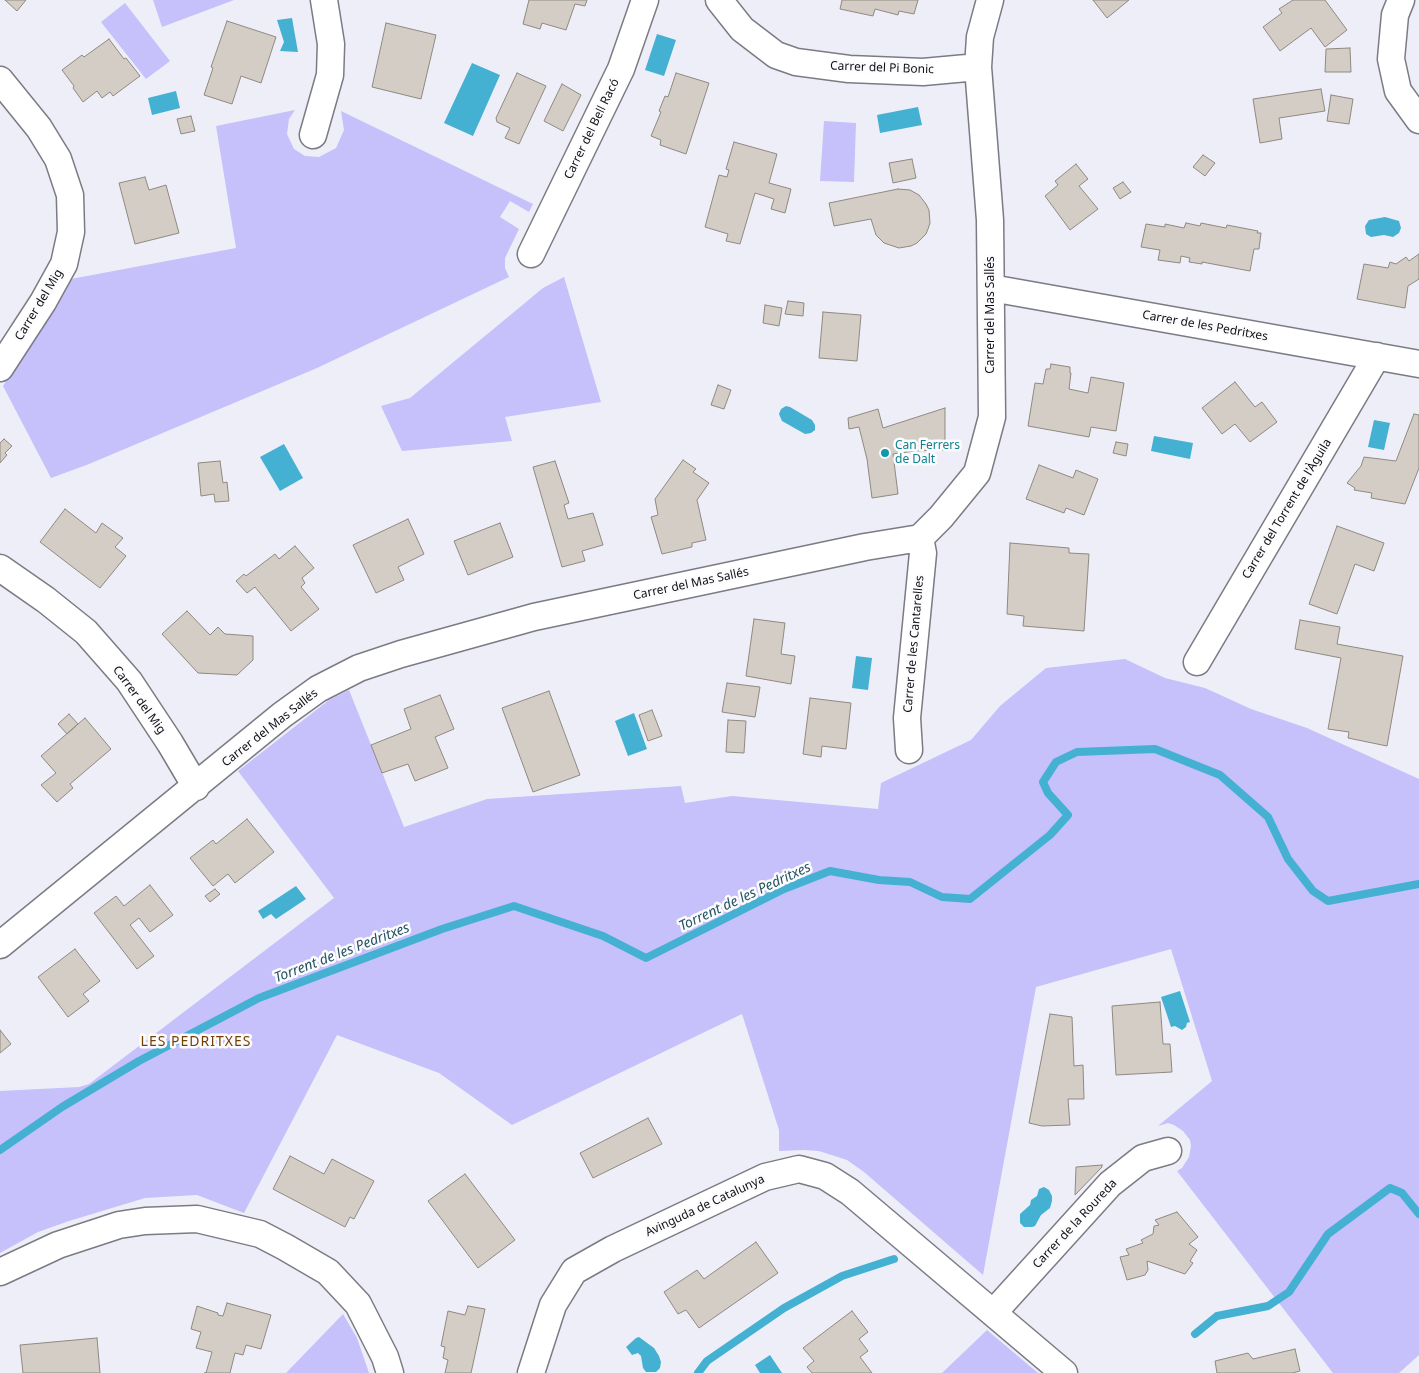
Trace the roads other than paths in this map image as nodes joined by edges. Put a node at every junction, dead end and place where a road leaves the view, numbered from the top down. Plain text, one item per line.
1 (324, 0) edge
2 (645, 0) edge
3 (720, 0) edge
4 (990, 0) edge
5 (1401, 0) edge
6 (978, 67) junction
7 (0, 80) edge
8 (1419, 120) edge
9 (313, 135) dead end
10 (531, 254) dead end
11 (991, 288) junction
12 (1377, 356) junction
13 (1419, 364) edge
14 (0, 368) edge
15 (920, 538) junction
16 (0, 568) edge
17 (1197, 662) dead end
18 (909, 750) dead end
19 (196, 787) junction
20 (0, 945) edge
21 (1168, 1151) dead end
22 (0, 1272) edge
23 (994, 1312) junction
24 (390, 1373) edge
25 (531, 1373) edge
26 (1064, 1373) edge

1 - 9 street
2 - 10 street, Carrer del Bell Racó
3 - 6 street, Carrer del Pi Bonic
4 - 6 street, Carrer del Mas Sallés
5 - 8 street
6 - 11 street, Carrer del Mas Sallés
7 - 14 street, Carrer del Mig
11 - 12 street, Carrer de les Pedritxes
11 - 15 street, Carrer del Mas Sallés
12 - 13 street, Carrer de les Pedritxes
12 - 17 street, Carrer del Torrent de l'Àguila
15 - 18 street, Carrer de les Cantarelles
15 - 19 street, Carrer del Mas Sallés
16 - 19 street, Carrer del Mig
19 - 20 street, Carrer del Mas Sallés
21 - 23 street, Carrer de la Roureda
22 - 24 street
23 - 25 street, Avinguda de Catalunya
23 - 26 street, Avinguda de Catalunya

